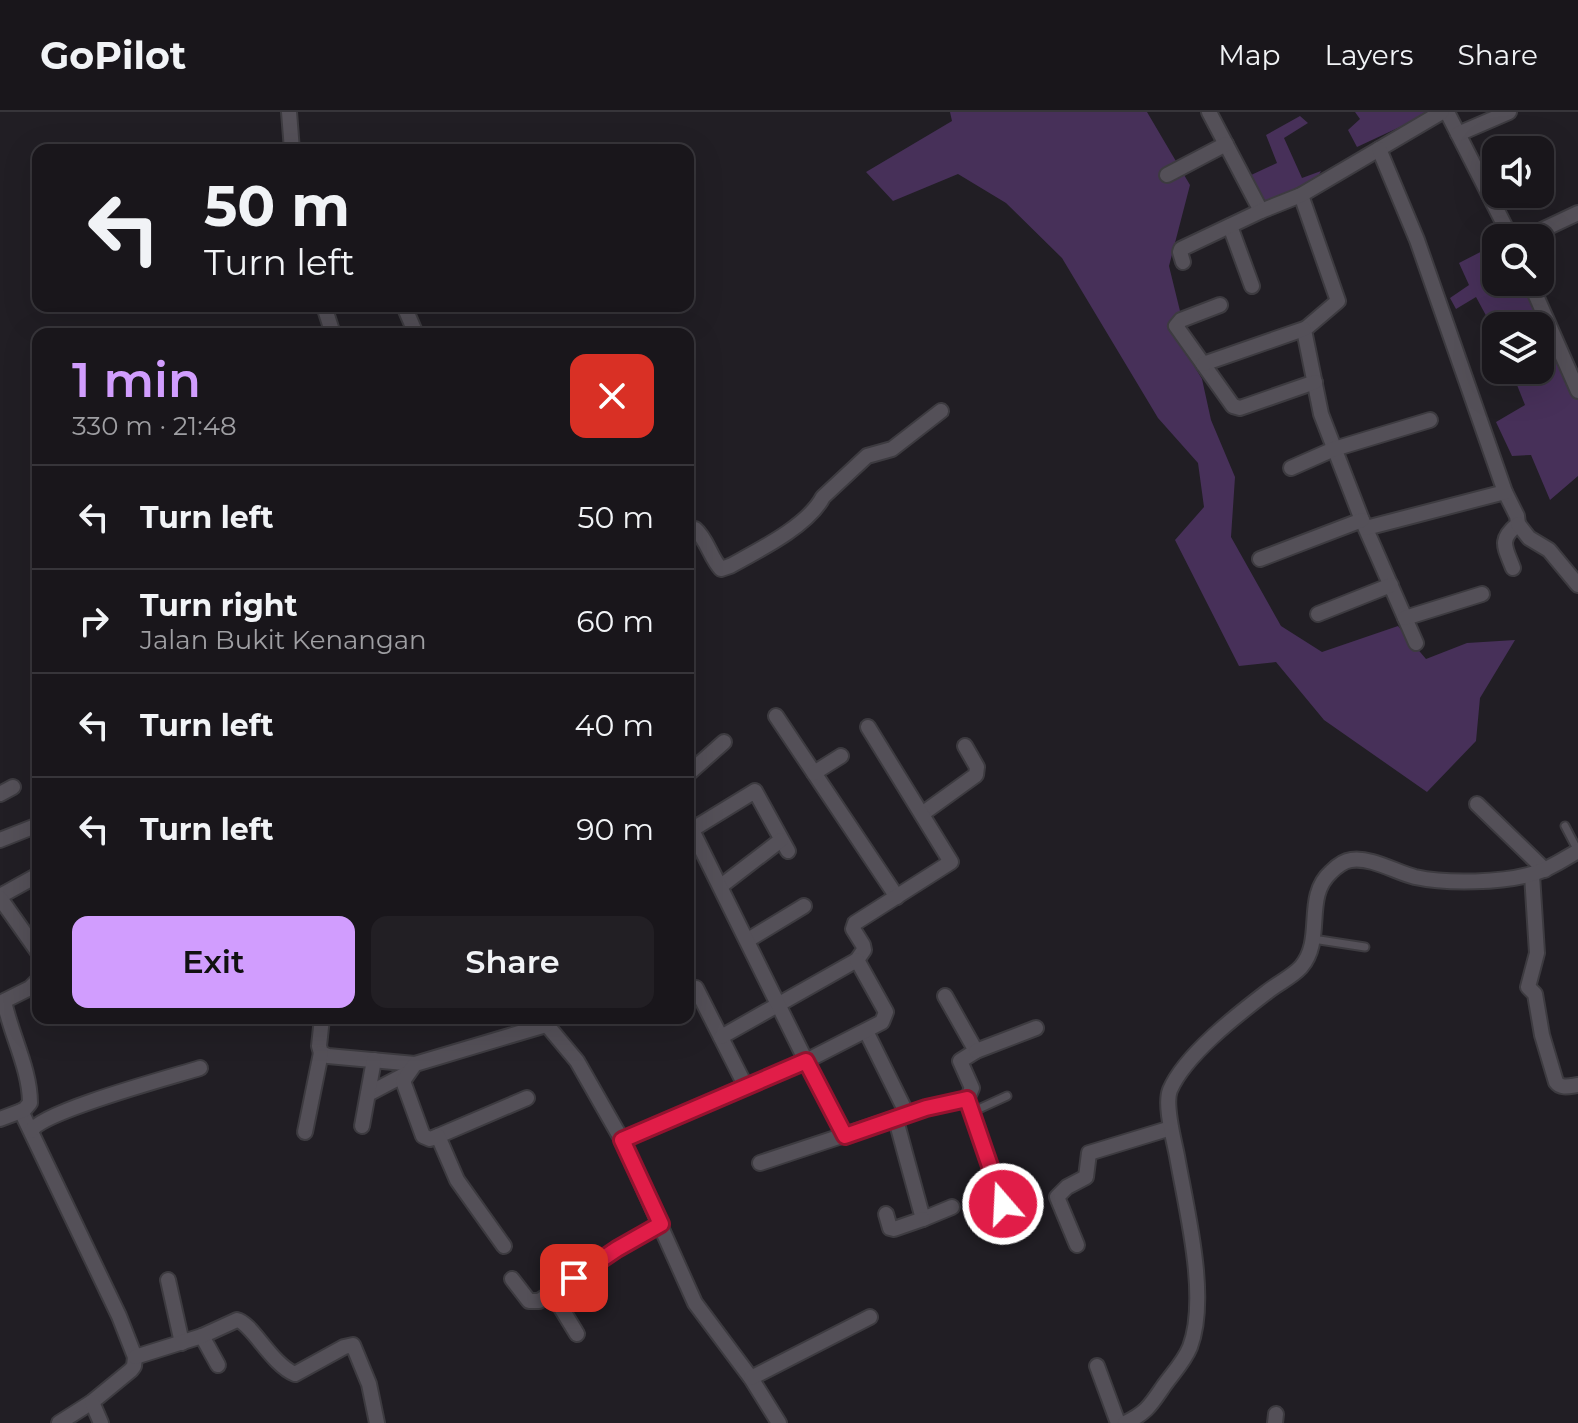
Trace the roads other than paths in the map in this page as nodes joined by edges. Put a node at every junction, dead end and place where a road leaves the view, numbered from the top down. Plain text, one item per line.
1 (289, 112) edge
2 (1209, 112) edge
3 (1445, 112) edge
4 (1509, 112) edge
5 (1458, 134) junction
6 (292, 144) edge
7 (1226, 144) junction
8 (1379, 149) junction
9 (1167, 175) dead end
10 (1301, 195) junction
11 (1261, 211) junction
12 (1578, 213) edge
13 (1504, 224) edge
14 (1554, 224) edge
15 (1230, 226) junction
16 (1183, 262) dead end
17 (1252, 286) dead end
18 (1536, 296) edge
19 (1220, 305) dead end
20 (1304, 329) junction
21 (1203, 364) junction
22 (1315, 382) junction
23 (1578, 391) edge
24 (941, 411) dead end
25 (1430, 420) dead end
26 (1334, 449) junction
27 (1291, 468) dead end
28 (1505, 492) junction
29 (1364, 524) junction
30 (1518, 524) junction
31 (694, 529) edge
32 (1260, 559) dead end
33 (1513, 568) dead end
34 (1391, 585) junction
35 (1578, 585) edge
36 (1482, 594) dead end
37 (1318, 614) dead end
38 (1405, 618) junction
39 (1416, 643) dead end
40 (776, 716) dead end
41 (868, 727) dead end
42 (724, 742) dead end
43 (965, 746) dead end
44 (841, 756) dead end
45 (694, 769) edge
46 (814, 773) junction
47 (1477, 804) dead end
48 (922, 814) junction
49 (694, 824) edge
50 (1565, 826) dead end
51 (32, 827) edge
52 (694, 834) edge
53 (0, 840) edge
54 (1578, 851) edge
55 (1538, 872) junction
56 (32, 878) edge
57 (721, 886) junction
58 (0, 897) edge
59 (897, 897) junction
60 (804, 906) dead end
61 (1313, 939) junction
62 (748, 940) junction
63 (32, 943) edge
64 (1365, 947) dead end
65 (857, 960) junction
66 (32, 986) edge
67 (696, 988) dead end
68 (945, 996) dead end
69 (2, 1000) edge
70 (779, 1005) junction
71 (321, 1024) edge
72 (536, 1024) edge
73 (546, 1024) edge
74 (1036, 1028) dead end
75 (866, 1031) junction
76 (721, 1037) junction
77 (976, 1051) junction
78 (321, 1053) junction
79 (374, 1060) junction
80 (806, 1061) junction
81 (200, 1068) dead end
82 (410, 1069) junction
83 (1578, 1085) edge
84 (746, 1087) junction
85 (368, 1094) junction
86 (1007, 1096) dead end
87 (527, 1098) dead end
88 (969, 1105) junction
89 (21, 1111) junction
90 (901, 1117) junction
91 (0, 1119) edge
92 (362, 1126) dead end
93 (1171, 1128) junction
94 (31, 1131) junction
95 (305, 1132) dead end
96 (438, 1136) junction
97 (845, 1136) junction
98 (622, 1140) junction
99 (760, 1163) dead end
100 (1003, 1204) dead end
101 (952, 1207) dead end
102 (886, 1214) dead end
103 (923, 1219) junction
104 (661, 1224) junction
105 (1077, 1245) dead end
106 (504, 1246) dead end
107 (512, 1279) dead end
108 (168, 1280) dead end
109 (552, 1293) junction
110 (870, 1317) dead end
111 (577, 1334) dead end
112 (202, 1336) junction
113 (182, 1343) junction
114 (135, 1357) junction
115 (218, 1365) dead end
116 (1097, 1366) dead end
117 (751, 1378) junction
118 (92, 1402) junction
119 (59, 1423) edge
120 (101, 1423) edge
121 (377, 1423) edge
122 (777, 1423) edge
123 (1118, 1423) edge
124 (1125, 1423) edge

1 - 6 street
2 - 7 street
3 - 5 street
3 - 8 street
4 - 5 street
5 - 13 street
7 - 9 street
7 - 11 street
8 - 10 street
8 - 28 street
10 - 11 street
10 - 20 street
11 - 15 street
12 - 14 street
15 - 16 street
15 - 17 street
18 - 23 street
19 - 21 street
20 - 21 street
20 - 22 street
21 - 22 street
22 - 26 street
24 - 31 street
25 - 26 street
26 - 27 street
26 - 29 street
28 - 29 street
28 - 30 street
29 - 32 street
29 - 34 street
30 - 33 street
30 - 35 street
34 - 37 street
34 - 38 street
36 - 38 street
38 - 39 street
40 - 46 street
41 - 48 street
42 - 45 street
43 - 48 street
44 - 46 street
46 - 59 street
47 - 55 street
48 - 59 street
49 - 57 street
50 - 54 lane
51 - 53 street
52 - 57 street
54 - 55 street
55 - 61 street
55 - 83 street
56 - 58 street
57 - 62 street
58 - 63 street
59 - 65 street
60 - 62 street
61 - 64 lane
61 - 93 street
62 - 70 street
65 - 70 street
65 - 75 street
66 - 69 street
67 - 76 street
68 - 77 street
69 - 89 street
70 - 76 street
70 - 80 street
71 - 78 street
72 - 82 street
73 - 98 street
74 - 77 street
75 - 80 street
75 - 90 street
76 - 84 street
77 - 88 street
78 - 79 street
78 - 95 street
79 - 82 street
79 - 85 street
80 - 84 street
80 - 97 street
81 - 94 street
82 - 85 street
82 - 96 street
84 - 98 street
85 - 92 street
86 - 88 lane
87 - 96 street
88 - 90 street
88 - 100 street
89 - 91 street
89 - 94 street
90 - 97 street
90 - 103 street
93 - 105 street
93 - 124 street
94 - 114 street
96 - 106 street
97 - 99 street
98 - 104 street
101 - 103 street
102 - 103 street
104 - 109 street
104 - 117 street
107 - 109 street
108 - 113 street
109 - 111 street
110 - 117 street
112 - 113 street
112 - 115 street
112 - 121 street
113 - 114 street
114 - 118 street
116 - 123 street
117 - 122 street
118 - 119 street
118 - 120 street

